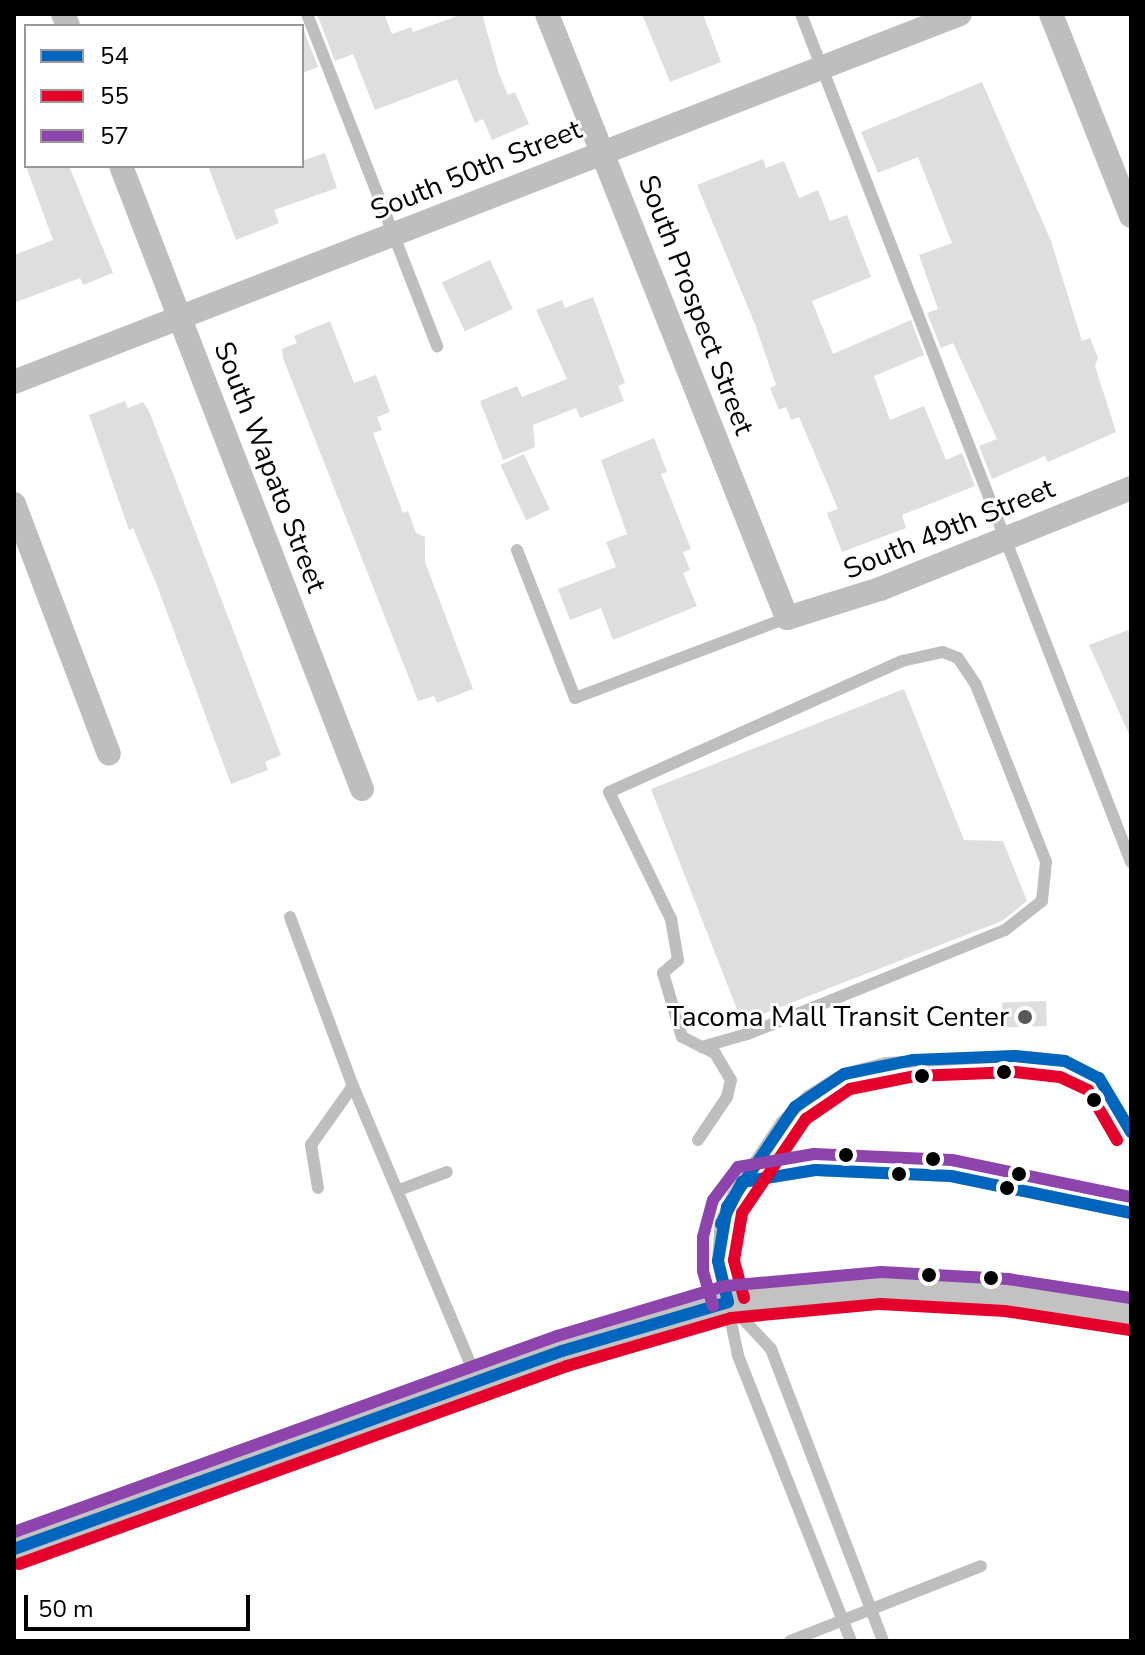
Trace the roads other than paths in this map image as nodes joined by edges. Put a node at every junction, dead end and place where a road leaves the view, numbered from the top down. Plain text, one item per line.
1 (307, 14) edge
2 (547, 14) edge
3 (801, 14) edge
4 (960, 14) edge
5 (1051, 14) edge
6 (822, 67) junction
7 (603, 151) junction
8 (122, 168) edge
9 (1131, 216) edge
10 (394, 237) junction
11 (180, 318) junction
12 (437, 346) dead end
13 (14, 382) edge
14 (1131, 488) edge
15 (14, 504) edge
16 (1006, 539) junction
17 (517, 550) dead end
18 (787, 618) junction
19 (109, 754) dead end
20 (362, 789) dead end
21 (1131, 862) edge
22 (290, 917) dead end
23 (702, 1047) junction
24 (353, 1086) junction
25 (1131, 1132) edge
26 (698, 1140) dead end
27 (447, 1172) dead end
28 (742, 1182) junction
29 (318, 1188) dead end
30 (399, 1190) junction
31 (1131, 1213) edge
32 (728, 1302) junction
33 (1131, 1314) edge
34 (478, 1382) junction
35 (14, 1549) edge
36 (981, 1566) dead end
37 (871, 1609) junction
38 (843, 1620) junction
39 (790, 1641) edge
40 (851, 1641) edge
41 (883, 1641) edge

1 - 10 lane
2 - 7 street, South Prospect Street
3 - 6 lane
4 - 6 street, South 50th Street
5 - 9 street
6 - 7 street, South 50th Street
6 - 16 lane
7 - 10 street, South 50th Street
7 - 18 street, South Prospect Street
8 - 11 street, South Wapato Street
10 - 11 street, South 50th Street
10 - 12 lane
11 - 13 street, South 50th Street
11 - 20 street, South Wapato Street
14 - 16 street, South 49th Street
15 - 19 street
16 - 18 street, South 49th Street
16 - 21 lane
17 - 18 lane
22 - 24 lane
23 - 23 lane
23 - 26 lane
24 - 29 lane
24 - 30 lane
25 - 28 lane
27 - 30 lane
28 - 31 lane
28 - 32 lane
30 - 34 lane
32 - 33 main road
32 - 34 main road
32 - 37 lane
32 - 38 lane
34 - 35 main road
36 - 37 lane
37 - 38 lane
37 - 41 lane
38 - 39 lane
38 - 40 lane

